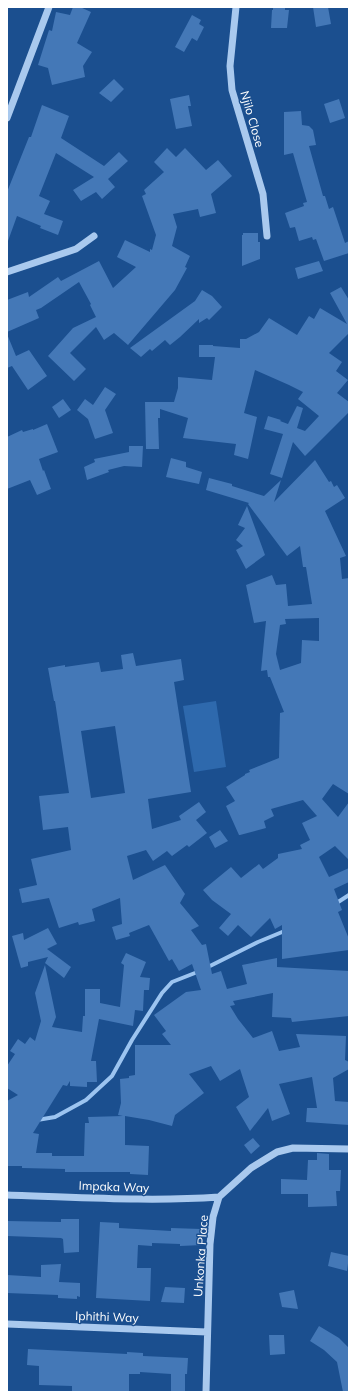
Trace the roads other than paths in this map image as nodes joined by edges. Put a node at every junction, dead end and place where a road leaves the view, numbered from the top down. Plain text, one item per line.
1 (48, 7) edge
2 (236, 7) edge
3 (7, 118) edge
4 (94, 236) dead end
5 (267, 236) dead end
6 (7, 272) edge
7 (349, 1149) edge
8 (7, 1195) edge
9 (219, 1197) junction
10 (7, 1324) edge
11 (207, 1332) junction
12 (206, 1392) edge

1 - 3 street
2 - 5 street, Njilo Close
4 - 6 street
7 - 9 street
8 - 9 street, Impaka Way
9 - 11 street, Unkonka Place
10 - 11 street, Iphithi Way
11 - 12 street, Unkonka Place

